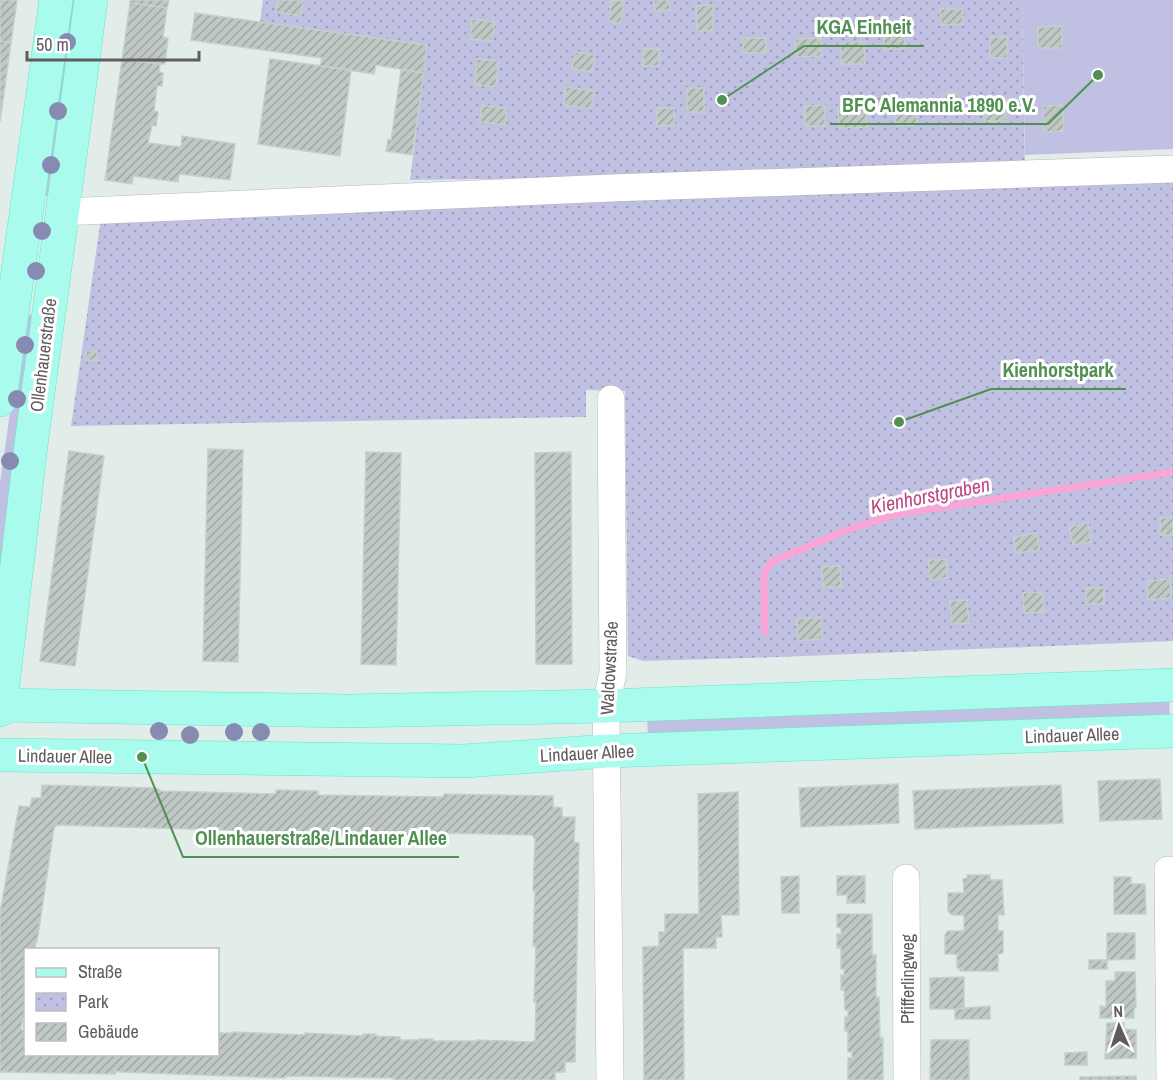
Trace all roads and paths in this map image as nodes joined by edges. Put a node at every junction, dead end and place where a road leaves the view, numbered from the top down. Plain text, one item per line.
1 (56, 0) edge
2 (91, 0) edge
3 (1173, 169) edge
4 (27, 208) junction
5 (62, 212) junction
6 (8, 293) edge
7 (50, 299) junction
8 (611, 399) dead end
9 (0, 400) edge
10 (1173, 685) edge
11 (606, 706) junction
12 (0, 707) edge
13 (1173, 731) edge
14 (608, 751) junction
15 (0, 754) edge
16 (1168, 870) dead end
17 (906, 878) dead end
18 (610, 1080) edge
19 (907, 1080) edge
20 (1170, 1080) edge

1 - 4 main road, Ollenhauerstraße
2 - 5 main road, Ollenhauerstraße
3 - 5 street
4 - 5 main road
4 - 6 main road, Ollenhauerstraße
5 - 7 main road, Ollenhauerstraße
6 - 7 main road
6 - 9 main road, Ollenhauerstraße
7 - 12 main road, Ollenhauerstraße
8 - 11 street, Waldowstraße
10 - 11 main road
11 - 12 main road
11 - 14 street, Waldowstraße
13 - 14 main road, Lindauer Allee
14 - 15 main road, Lindauer Allee
14 - 18 street, Waldowstraße
16 - 20 street
17 - 19 street, Pfifferlingweg

